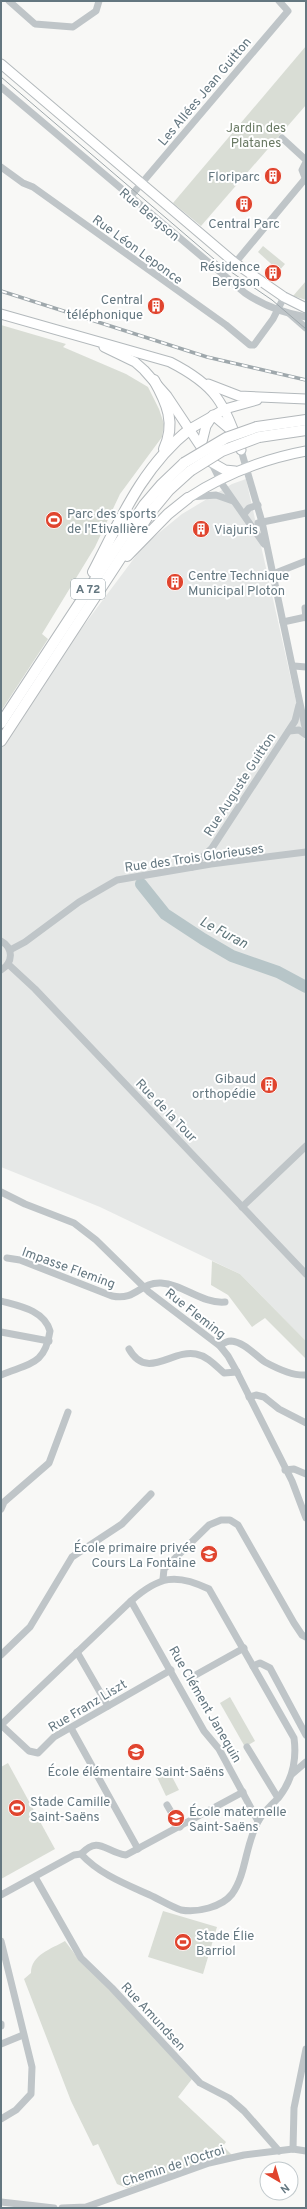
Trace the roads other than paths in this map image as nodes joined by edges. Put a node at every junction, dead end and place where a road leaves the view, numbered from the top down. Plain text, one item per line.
1 (9, 1) edge
2 (99, 1) edge
3 (279, 1) edge
4 (1, 64) edge
5 (1, 87) edge
6 (282, 138) dead end
7 (306, 161) edge
8 (1, 166) edge
9 (305, 180) edge
10 (141, 184) junction
11 (130, 197) junction
12 (234, 263) junction
13 (284, 297) junction
14 (306, 308) edge
15 (278, 310) junction
16 (1, 314) edge
17 (290, 314) junction
18 (306, 317) edge
19 (306, 328) edge
20 (77, 336) junction
21 (154, 380) junction
22 (206, 384) junction
23 (272, 398) junction
24 (306, 399) edge
25 (225, 409) junction
26 (213, 415) junction
27 (306, 420) edge
28 (190, 429) junction
29 (306, 430) edge
30 (258, 432) junction
31 (235, 433) junction
32 (201, 446) junction
33 (241, 450) joint
34 (306, 451) edge
35 (163, 452) junction
36 (211, 462) junction
37 (187, 467) junction
38 (247, 467) junction
39 (235, 471) junction
40 (219, 479) junction
41 (188, 498) junction
42 (233, 501) junction
43 (258, 505) junction
44 (306, 513) edge
45 (244, 514) junction
46 (262, 522) junction
47 (252, 524) junction
48 (267, 549) junction
49 (118, 561) junction
50 (306, 561) edge
51 (273, 574) junction
52 (87, 590) junction
53 (305, 608) edge
54 (306, 617) edge
55 (283, 622) junction
56 (294, 666) junction
57 (306, 667) edge
58 (300, 698) junction
59 (1, 723) edge
60 (305, 728) edge
61 (289, 731) junction
62 (306, 735) edge
63 (1, 741) edge
64 (212, 848) junction
65 (306, 852) edge
66 (218, 863) junction
67 (192, 867) junction
68 (1, 941) edge
69 (10, 950) junction
70 (8, 964) junction
71 (1, 970) edge
72 (306, 1146) edge
73 (1, 1192) edge
74 (242, 1207) junction
75 (7, 1258) dead end
76 (306, 1274) edge
77 (144, 1287) junction
78 (1, 1301) edge
79 (225, 1302) dead end
80 (1, 1332) edge
81 (48, 1341) junction
82 (220, 1346) junction
83 (129, 1349) dead end
84 (237, 1372) junction
85 (1, 1375) edge
86 (306, 1375) edge
87 (250, 1397) junction
88 (68, 1412) dead end
89 (306, 1423) edge
90 (285, 1470) junction
91 (306, 1474) edge
92 (151, 1494) dead end
93 (1, 1509) edge
94 (306, 1518) edge
95 (163, 1579) junction
96 (131, 1601) junction
97 (306, 1637) edge
98 (244, 1648) junction
99 (77, 1652) junction
100 (1, 1655) edge
101 (253, 1666) junction
102 (171, 1670) junction
103 (192, 1677) dead end
104 (108, 1706) junction
105 (1, 1725) edge
106 (71, 1728) junction
107 (306, 1735) edge
108 (247, 1747) dead end
109 (306, 1762) edge
110 (292, 1774) junction
111 (243, 1792) junction
112 (278, 1798) junction
113 (167, 1804) dead end
114 (258, 1821) junction
115 (180, 1827) junction
116 (138, 1849) junction
117 (81, 1854) junction
118 (35, 1877) junction
119 (1, 1895) edge
120 (1, 1941) edge
121 (4, 1964) edge
122 (23, 2035) junction
123 (1, 2044) edge
124 (306, 2049) edge
125 (305, 2059) edge
126 (1, 2119) edge
127 (293, 2149) junction
128 (279, 2151) junction
129 (306, 2151) edge
130 (1, 2202) edge
131 (54, 2208) edge
132 (62, 2208) edge

1 - 2 street
3 - 10 street, Les Allées Jean Guitton
4 - 10 main road, Rue Bergson
5 - 11 street, Rue Bergson
6 - 7 street
7 - 9 street
8 - 15 street, Rue Léon Leponce
9 - 12 street
10 - 11 street, Les Allées Jean Guitton
10 - 12 main road, Rue Bergson
11 - 15 street, Rue Bergson
12 - 13 main road, Rue Bergson
13 - 14 main road, Rue Bergson
13 - 15 street, Rue Léon Leponce
15 - 17 street, Rue Bergson
16 - 20 main road
17 - 18 street
17 - 19 street, Rue Bergson
20 - 21 main road
20 - 22 main road
21 - 28 main road
21 - 35 highway
22 - 23 main road
22 - 25 main road
23 - 24 main road
23 - 25 main road
25 - 26 main road
25 - 31 main road
26 - 28 main road
26 - 31 main road
26 - 32 main road
27 - 30 highway, A 72
28 - 32 main road
28 - 35 highway
29 - 30 highway, A 72
30 - 37 highway, A 72, bridge
31 - 33 main road
32 - 36 main road
33 - 38 street
34 - 38 main road
35 - 52 highway
36 - 39 main road
36 - 40 street
37 - 49 highway, A 72
37 - 52 highway, A 72
38 - 39 main road
38 - 43 street
39 - 40 main road
40 - 41 main road
40 - 42 street
41 - 42 street
41 - 49 highway
42 - 45 street
43 - 45 street
43 - 46 street
44 - 46 street
45 - 47 street
46 - 47 street
46 - 48 street
47 - 48 street
48 - 51 street
49 - 63 highway, A 72
50 - 51 street
51 - 55 street
52 - 59 highway, A 72
53 - 54 street
54 - 55 street
55 - 56 street
56 - 57 street
56 - 58 street
58 - 60 street
58 - 61 street, Rue Auguste Guitton
61 - 62 street, Rue Auguste Guitton
61 - 64 street, Rue Auguste Guitton
64 - 66 street
64 - 67 street, Rue Auguste Guitton
65 - 66 street, Rue des Trois Glorieuses
66 - 67 street, Rue des Trois Glorieuses
67 - 69 street, Rue des Trois Glorieuses
68 - 69 street
69 - 70 street
70 - 71 street
70 - 74 street, Rue de la Tour
72 - 74 street
73 - 77 street, Rue Fleming
74 - 76 street, Rue de la Tour
75 - 77 street, Impasse Fleming
77 - 79 street
77 - 82 street, Rue Fleming
78 - 81 street
80 - 81 street
81 - 85 street
82 - 84 street, Rue Fleming
82 - 86 street
83 - 84 street
84 - 87 street, Rue Fleming
87 - 89 street
87 - 90 street, Rue Fleming
88 - 93 street
90 - 91 street
90 - 94 street, Rue Fleming
92 - 100 street
95 - 96 street
95 - 97 street
95 - 98 street
96 - 99 street
96 - 102 street, Rue Clément Janequin
98 - 101 street
98 - 103 street
99 - 104 street
99 - 105 street
101 - 107 street
101 - 110 street
102 - 104 street, Rue Franz Liszt
102 - 111 street, Rue Clément Janequin
104 - 106 street, Rue Franz Liszt
105 - 106 street, Rue Franz Liszt
106 - 116 street
108 - 112 street
109 - 110 street
110 - 112 street
111 - 114 street, Rue Clément Janequin
111 - 115 street
112 - 114 street
113 - 115 street
114 - 117 street
115 - 116 street
116 - 117 street
117 - 118 street
118 - 119 street
118 - 128 street, Rue Amundsen
120 - 121 street
121 - 122 street
122 - 123 street
122 - 126 street
124 - 125 street
125 - 127 street
127 - 128 street, Chemin de l'Octroi
127 - 129 street, Chemin de l'Octroi
128 - 132 street, Chemin de l'Octroi
130 - 131 street

